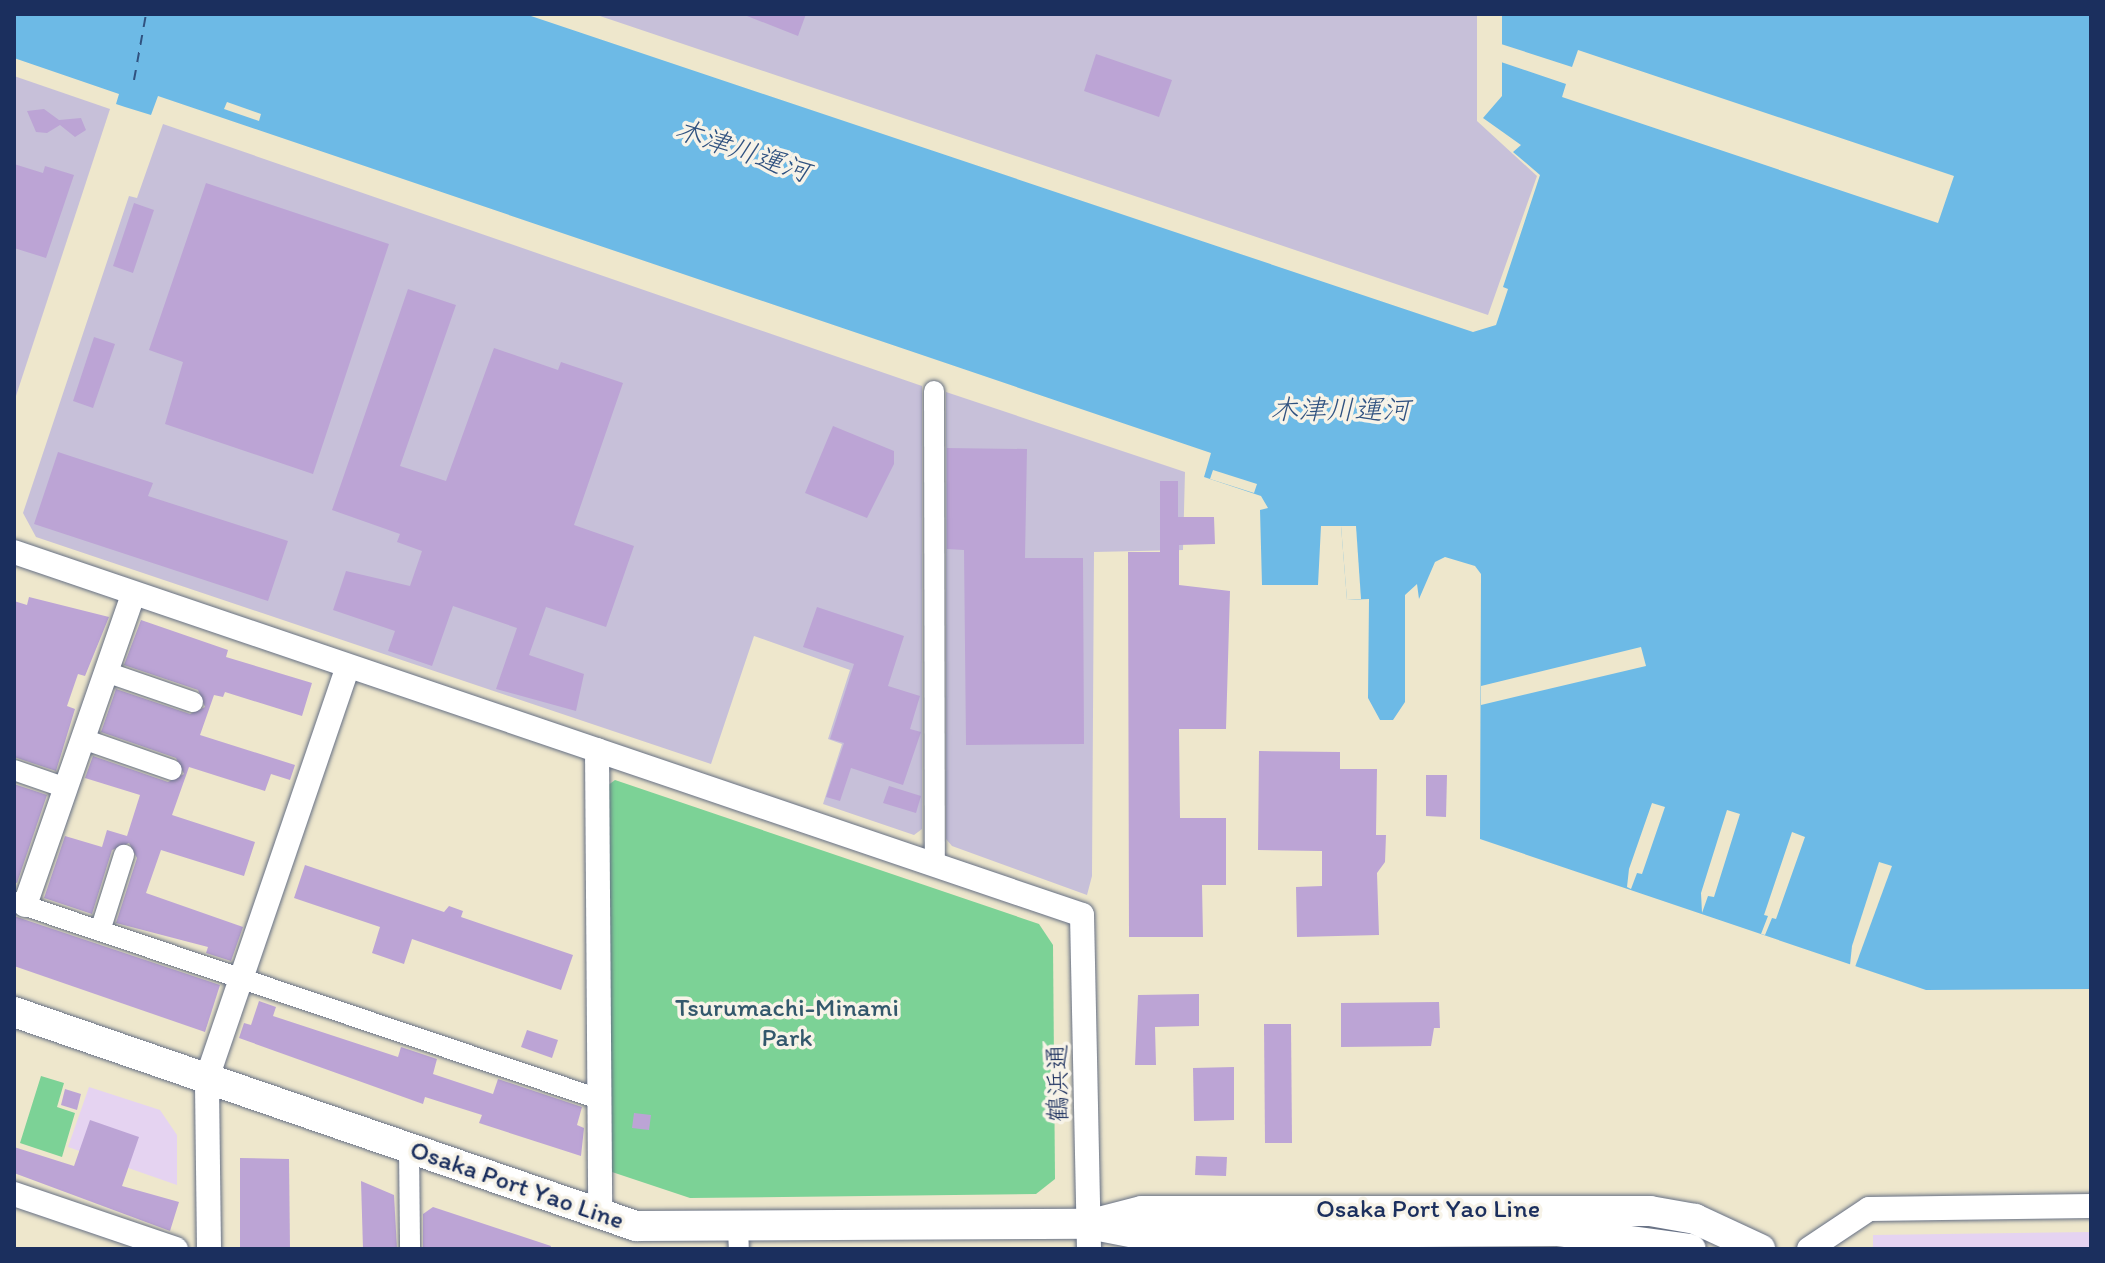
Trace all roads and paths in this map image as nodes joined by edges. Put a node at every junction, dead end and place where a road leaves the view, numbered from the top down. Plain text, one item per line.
1 (934, 391) dead end
2 (14, 552) edge
3 (133, 594) junction
4 (348, 667) junction
5 (106, 672) junction
6 (193, 702) dead end
7 (83, 739) junction
8 (597, 750) junction
9 (14, 770) edge
10 (172, 770) dead end
11 (66, 788) junction
12 (124, 855) dead end
13 (935, 864) junction
14 (20, 904) edge
15 (100, 931) junction
16 (241, 978) junction
17 (14, 1012) edge
18 (207, 1078) junction
19 (599, 1099) junction
20 (409, 1147) junction
21 (14, 1194) edge
22 (2091, 1206) edge
23 (600, 1213) junction
24 (739, 1237) edge
25 (1089, 1237) edge
26 (636, 1241) edge
27 (1453, 1242) edge
28 (176, 1249) edge
29 (209, 1249) edge
30 (410, 1249) edge
31 (1691, 1249) edge
32 (1760, 1249) edge
33 (1809, 1249) edge

1 - 13 street
2 - 3 street
3 - 4 street
3 - 5 street
4 - 8 street
4 - 16 street
5 - 6 street
5 - 7 street
7 - 10 street
7 - 11 street
8 - 13 street
8 - 19 street
9 - 11 street
11 - 14 street
12 - 15 street
13 - 25 street, 鶴浜通
14 - 15 street
15 - 16 street
16 - 18 street
16 - 19 street
17 - 18 main road, Osaka Port Yao Line
18 - 20 main road, Osaka Port Yao Line
18 - 29 street
19 - 23 street
20 - 23 main road, Osaka Port Yao Line
20 - 30 street
21 - 28 street
22 - 33 street
23 - 26 main road, Osaka Port Yao Line
24 - 25 main road, Osaka Port Yao Line
24 - 26 main road, Osaka Port Yao Line
25 - 27 main road, Osaka Port Yao Line
25 - 32 main road, Osaka Port Yao Line
27 - 31 main road, Osaka Port Yao Line

